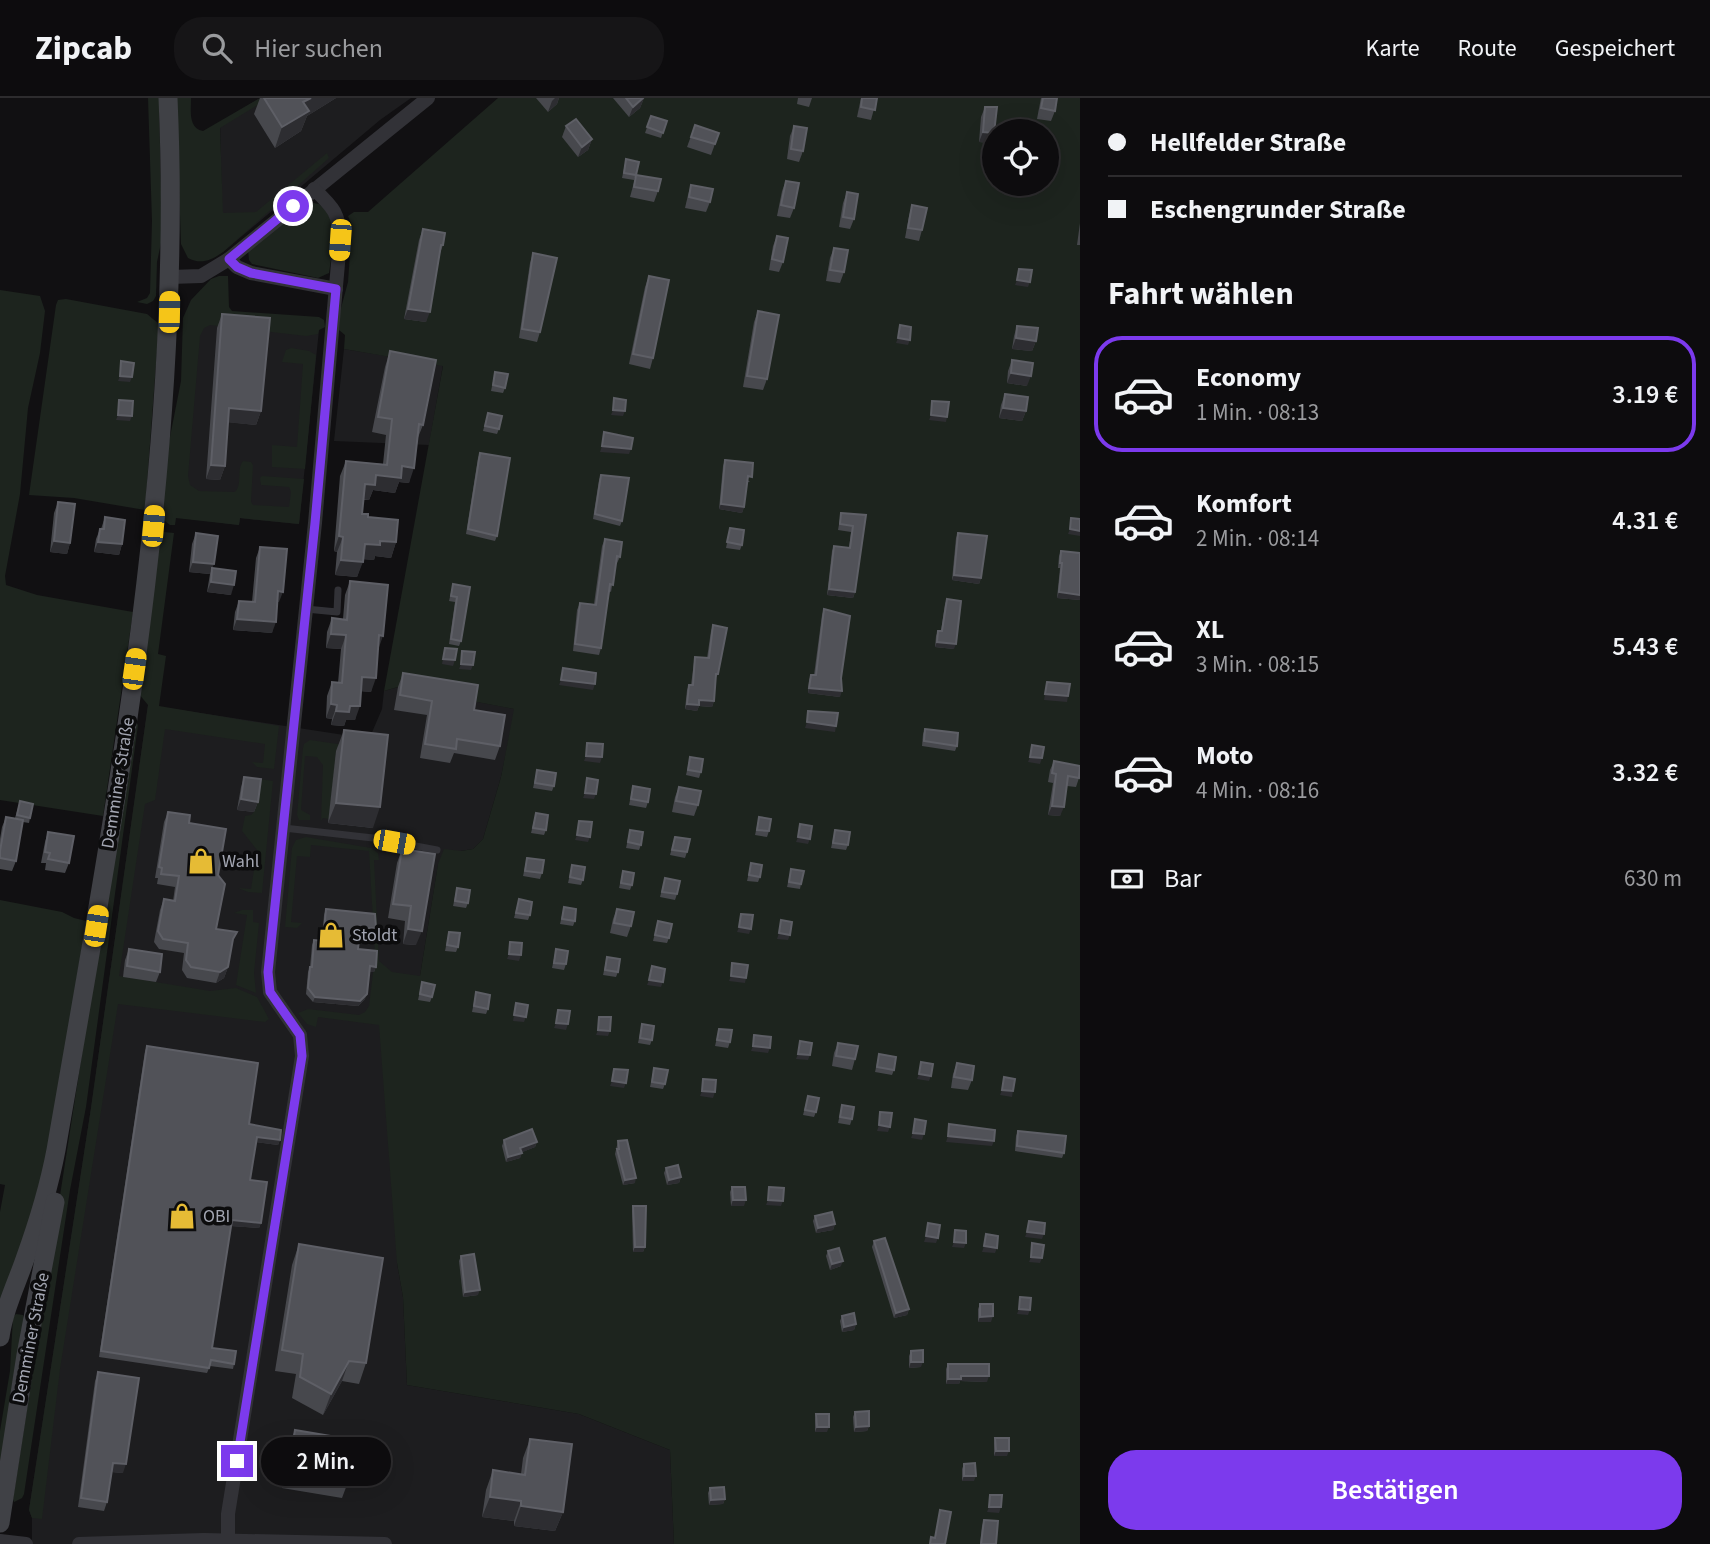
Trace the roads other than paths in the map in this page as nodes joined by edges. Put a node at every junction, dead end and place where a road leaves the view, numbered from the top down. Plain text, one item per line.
1 (168, 98) edge
2 (428, 98) edge
3 (314, 189) junction
4 (229, 259) junction
5 (170, 277) junction
6 (336, 289) junction
7 (338, 590) dead end
8 (306, 609) junction
9 (283, 828) junction
10 (437, 850) dead end
11 (72, 1069) junction
12 (0, 1337) edge
13 (0, 1523) edge
14 (0, 1541) edge
15 (228, 1542) edge
16 (26, 1544) edge
17 (79, 1544) edge
18 (385, 1544) edge

1 - 5 main road, Demminer Straße
2 - 3 street
3 - 4 street
3 - 6 street
4 - 5 street
4 - 6 street
5 - 11 main road, Demminer Straße
6 - 8 street
7 - 8 lane
8 - 9 street
9 - 10 lane
9 - 15 street
11 - 12 main road, Demminer Straße
11 - 13 main road, Demminer Straße
14 - 16 street
15 - 17 street
15 - 18 street

